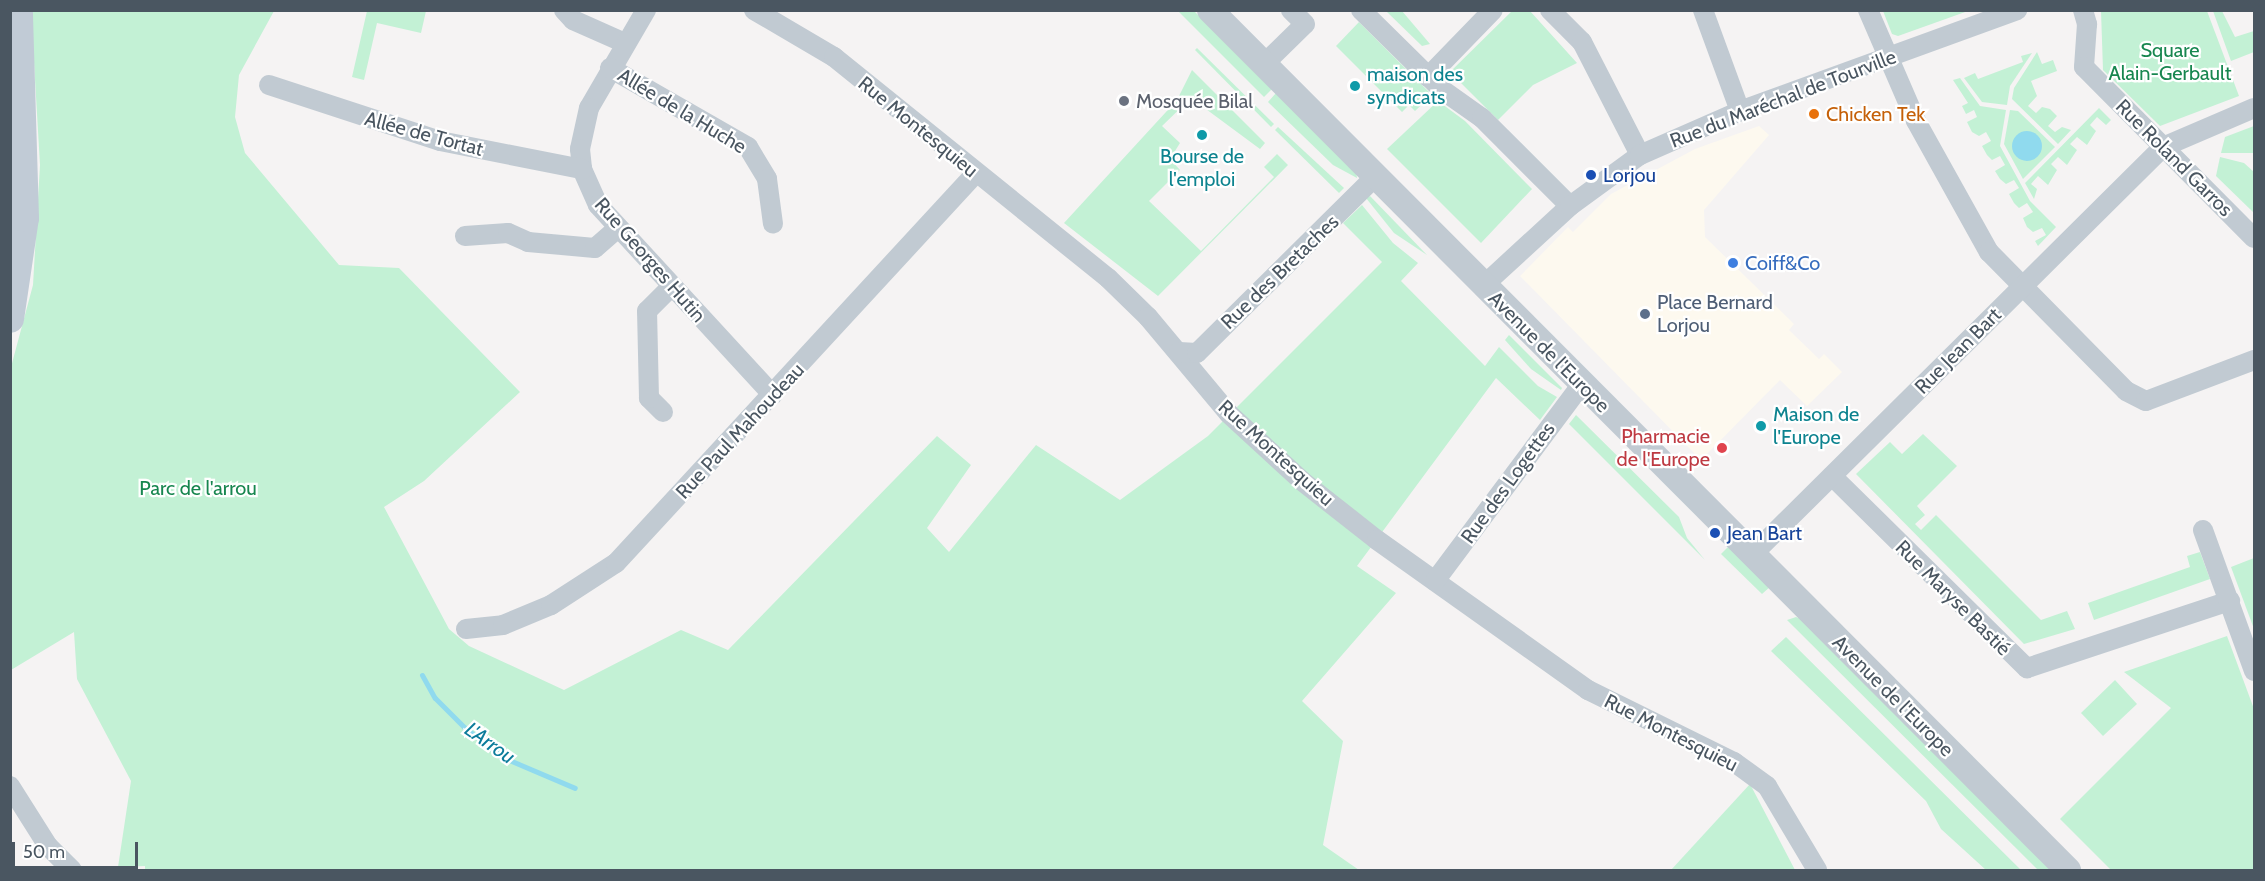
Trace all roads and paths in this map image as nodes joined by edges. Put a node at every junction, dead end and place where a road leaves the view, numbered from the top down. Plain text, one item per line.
1 (19, 10) edge
2 (564, 10) edge
3 (646, 10) edge
4 (754, 10) edge
5 (1210, 10) edge
6 (1291, 10) edge
7 (1361, 10) edge
8 (1492, 10) edge
9 (1550, 10) edge
10 (1703, 10) edge
11 (1868, 10) edge
12 (2017, 10) edge
13 (2083, 10) edge
14 (626, 43) junction
15 (1888, 59) junction
16 (1264, 64) junction
17 (610, 68) junction
18 (1428, 77) junction
19 (269, 84) dead end
20 (2254, 108) edge
21 (1740, 111) junction
22 (2163, 147) junction
23 (1640, 155) junction
24 (582, 169) junction
25 (975, 174) junction
26 (1375, 177) junction
27 (1570, 206) junction
28 (773, 224) dead end
29 (618, 228) junction
30 (465, 236) dead end
31 (2254, 238) edge
32 (1484, 285) junction
33 (671, 287) junction
34 (2023, 287) junction
35 (10, 319) edge
36 (1179, 352) junction
37 (2254, 360) edge
38 (1581, 385) junction
39 (773, 395) junction
40 (663, 411) dead end
41 (1832, 476) junction
42 (2203, 530) dead end
43 (1752, 555) junction
44 (1435, 581) junction
45 (2230, 600) junction
46 (466, 629) dead end
47 (2254, 671) edge
48 (10, 786) edge
49 (72, 870) edge
50 (1817, 870) edge
51 (2068, 870) edge

1 - 35 main road
2 - 14 street
3 - 14 street, Rue Georges Hutin
4 - 25 street, Rue Montesquieu
5 - 16 street, Avenue de l'Europe
6 - 16 street
7 - 18 street
8 - 18 street
9 - 23 street
10 - 21 street
11 - 15 street
12 - 15 street, Rue du Maréchal de Tourville
13 - 22 street, Rue Roland Garros
14 - 17 street, Rue Georges Hutin
15 - 21 street, Rue du Maréchal de Tourville
15 - 34 street
16 - 26 street, Avenue de l'Europe
17 - 24 street, Rue Georges Hutin
17 - 28 street, Allée de la Huche
18 - 27 street
19 - 24 street, Allée de Tortat
20 - 22 street
21 - 23 street, Rue du Maréchal de Tourville
22 - 31 street, Rue Roland Garros
22 - 34 street, Rue Jean Bart
23 - 27 street, Rue du Maréchal de Tourville
24 - 29 street, Rue Georges Hutin
25 - 36 street, Rue Montesquieu
25 - 39 street, Rue Paul Mahoudeau
26 - 32 street, Avenue de l'Europe
26 - 36 street, Rue des Bretaches
27 - 32 street, Rue du Maréchal de Tourville
29 - 30 street
29 - 33 street, Rue Georges Hutin
32 - 38 street, Avenue de l'Europe
33 - 39 street, Rue Georges Hutin
33 - 40 street
34 - 37 street
34 - 41 street, Rue Jean Bart
36 - 44 street, Rue Montesquieu
38 - 43 street, Avenue de l'Europe
38 - 44 street, Rue des Logettes
39 - 46 street, Rue Paul Mahoudeau
41 - 43 street, Rue Jean Bart
41 - 45 street, Rue Maryse Bastié
42 - 45 street
43 - 51 street, Avenue de l'Europe
44 - 50 street, Rue Montesquieu
45 - 47 street
48 - 49 street

